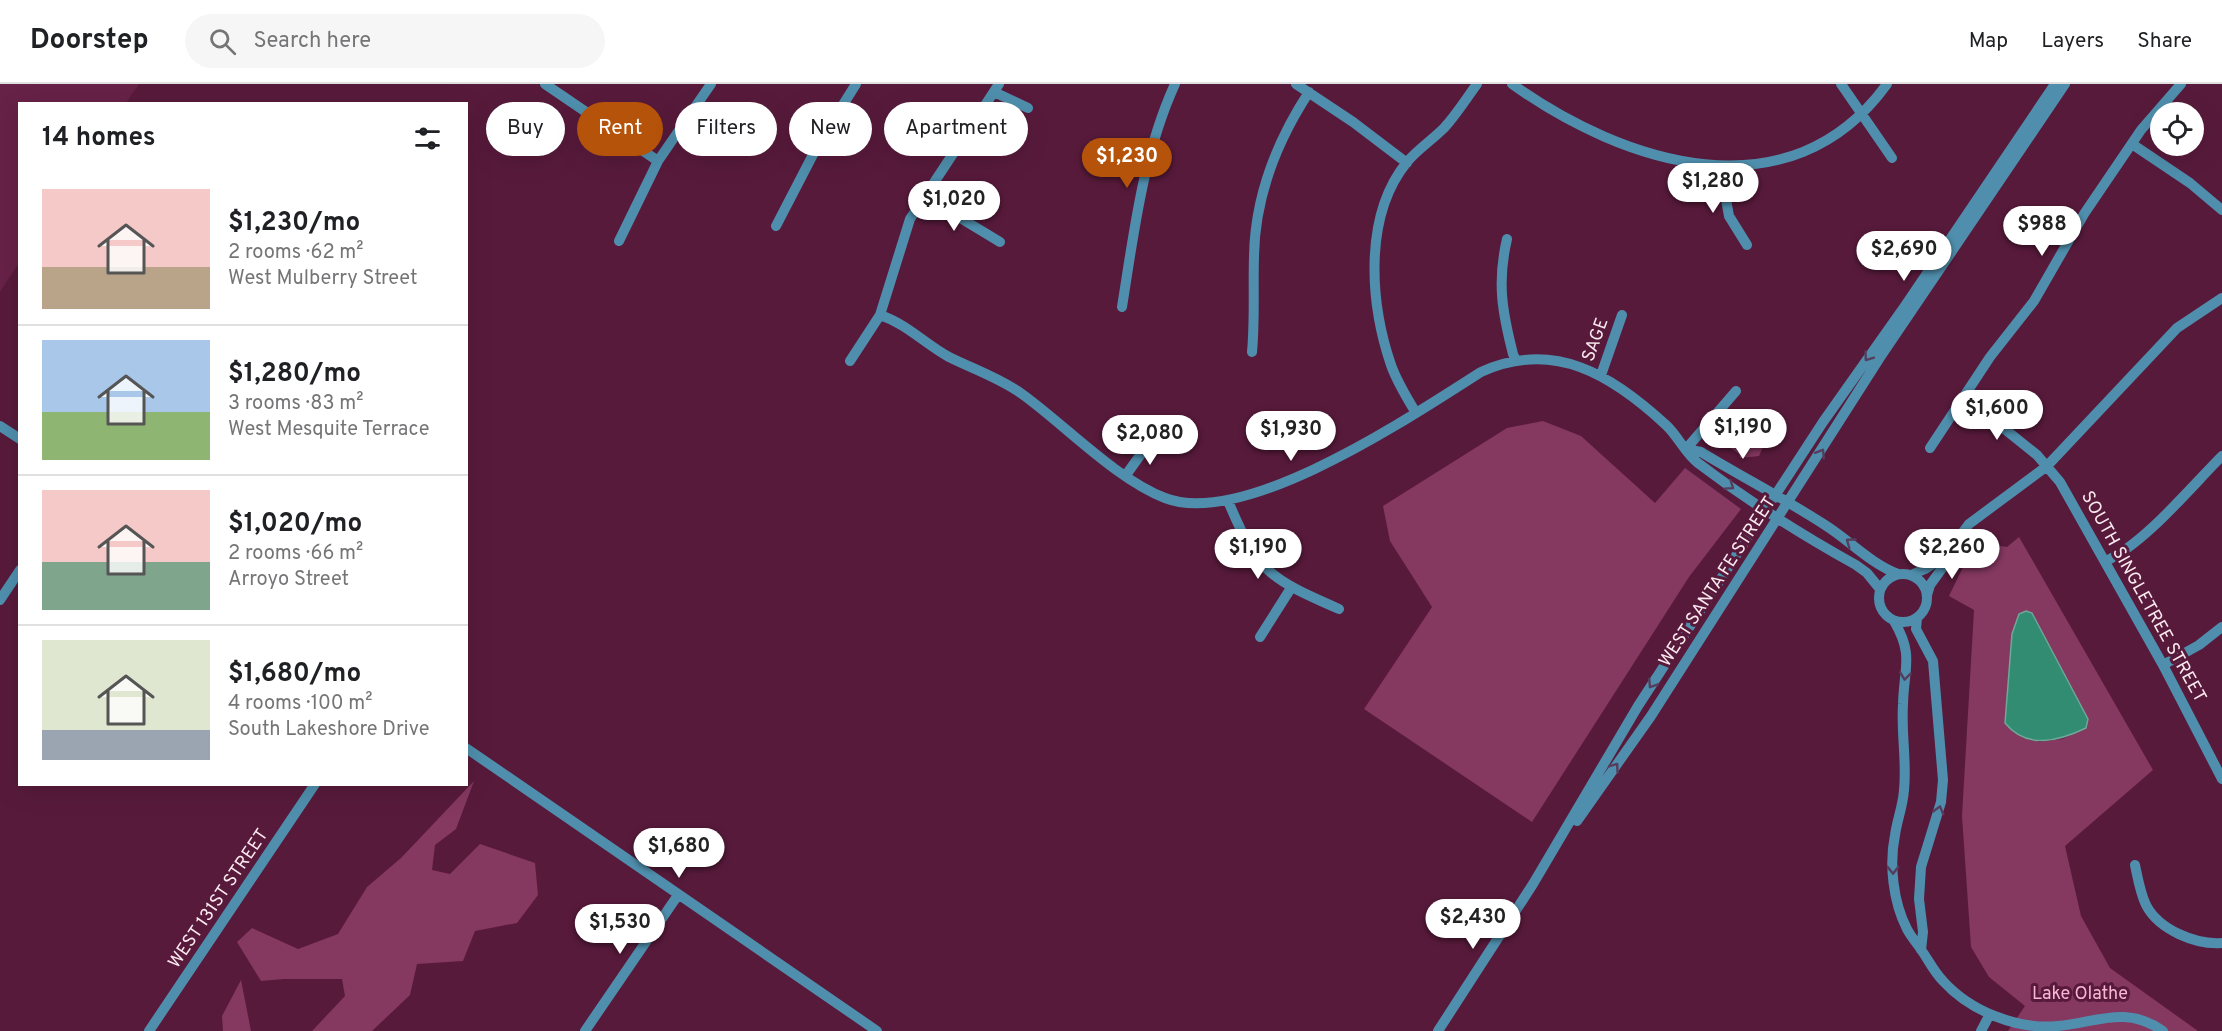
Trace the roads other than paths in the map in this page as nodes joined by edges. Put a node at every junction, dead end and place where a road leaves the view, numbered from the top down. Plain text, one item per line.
1 (545, 84) edge
2 (711, 84) edge
3 (856, 84) edge
4 (1175, 84) edge
5 (1296, 84) edge
6 (1477, 84) edge
7 (1512, 84) edge
8 (1841, 84) edge
9 (1887, 84) edge
10 (2055, 84) edge
11 (2066, 84) edge
12 (2181, 84) edge
13 (996, 88) edge
14 (1309, 92) junction
15 (1018, 102) edge
16 (1862, 113) junction
17 (2132, 144) junction
18 (1892, 158) dead end
19 (658, 161) junction
20 (1407, 163) junction
21 (1720, 167) junction
22 (924, 196) junction
23 (2222, 210) edge
24 (776, 226) dead end
25 (1507, 238) dead end
26 (619, 241) dead end
27 (1000, 242) dead end
28 (1747, 245) dead end
29 (2222, 298) edge
30 (1122, 307) dead end
31 (880, 315) junction
32 (1622, 315) dead end
33 (1252, 352) dead end
34 (850, 360) dead end
35 (1516, 361) junction
36 (1601, 375) junction
37 (1736, 391) dead end
38 (1965, 397) junction
39 (1416, 413) junction
40 (0, 426) edge
41 (18, 438) edge
42 (1151, 440) dead end
43 (1930, 448) dead end
44 (1686, 449) junction
45 (2222, 456) edge
46 (2047, 466) junction
47 (1126, 475) junction
48 (1776, 495) junction
49 (1228, 501) junction
50 (1789, 502) junction
51 (1766, 509) junction
52 (1780, 518) junction
53 (1946, 555) junction
54 (2106, 561) junction
55 (18, 573) edge
56 (1898, 574) junction
57 (1911, 575) junction
58 (1291, 588) junction
59 (1880, 589) junction
60 (1927, 595) junction
61 (0, 600) edge
62 (1339, 609) dead end
63 (1917, 618) junction
64 (1894, 621) junction
65 (2222, 627) edge
66 (1260, 637) dead end
67 (2163, 665) junction
68 (468, 749) edge
69 (2222, 779) edge
70 (314, 786) edge
71 (2135, 865) dead end
72 (1533, 884) junction
73 (678, 895) junction
74 (2222, 943) edge
75 (1922, 950) junction
76 (1990, 1014) junction
77 (149, 1031) edge
78 (585, 1031) edge
79 (877, 1031) edge
80 (1438, 1031) edge
81 (1981, 1031) edge
82 (2163, 1031) edge

1 - 19 street
2 - 19 street
3 - 24 street
4 - 30 street
5 - 14 street
6 - 20 street
7 - 21 street
8 - 16 street
9 - 16 street
10 -> 48 street, WEST SANTA FE STREET
50 -> 11 street, WEST SANTA FE STREET
12 - 17 street
13 - 15 street
13 - 22 street
14 - 20 street
14 - 33 street
16 - 18 street
16 - 21 street
17 - 23 street
17 - 38 street
19 - 26 street
20 - 39 street
21 - 28 street
22 - 27 street
22 - 31 street
25 - 35 street
29 - 46 street
31 - 34 street
31 - 47 street
32 - 36 street, SAGE
35 - 36 street
35 - 39 street
36 - 44 street
37 - 44 street
38 - 43 street
38 - 46 street, SOUTH SINGLETREE STREET
39 - 49 street
40 - 41 street
42 - 47 street
44 - 48 street
44 -> 51 street
45 - 54 street
46 - 53 street
46 - 54 street, SOUTH SINGLETREE STREET
47 - 49 street
48 - 50 street
48 - 51 street, WEST SANTA FE STREET
49 - 58 street
50 - 52 street, WEST SANTA FE STREET
56 -> 50 street
51 - 52 street
51 -> 72 street, WEST SANTA FE STREET
52 - 59 street
72 -> 52 street, WEST SANTA FE STREET
53 - 57 street
53 - 60 street
54 - 67 street, SOUTH SINGLETREE STREET
55 - 61 street
56 - 57 street
56 - 59 street
57 - 60 street
58 - 62 street
58 - 66 street
59 - 64 street
60 - 63 street
63 - 64 street
75 -> 63 street
64 -> 75 street
65 - 67 street
67 - 69 street, SOUTH SINGLETREE STREET
68 - 73 street
70 - 77 street, WEST 131ST STREET
71 - 74 street
72 - 80 street, WEST SANTA FE STREET
73 - 78 street
73 - 79 street
75 - 76 street
76 - 81 street
76 - 82 street

